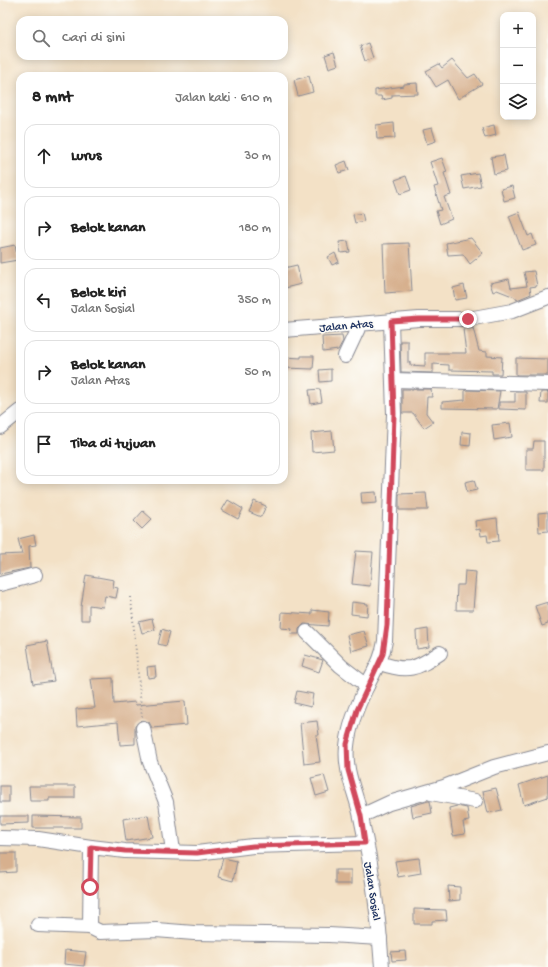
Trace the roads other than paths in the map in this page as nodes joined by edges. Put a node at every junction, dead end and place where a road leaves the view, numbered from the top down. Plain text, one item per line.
1 (548, 297) edge
2 (391, 321) junction
3 (360, 324) junction
4 (288, 330) edge
5 (345, 356) dead end
6 (393, 380) junction
7 (548, 384) edge
8 (16, 414) edge
9 (0, 427) edge
10 (35, 575) dead end
11 (0, 584) edge
12 (307, 632) dead end
13 (440, 653) dead end
14 (380, 663) junction
15 (367, 686) junction
16 (143, 728) road end
17 (548, 754) edge
18 (429, 792) junction
19 (475, 801) dead end
20 (361, 816) junction
21 (0, 838) edge
22 (365, 843) junction
23 (91, 847) junction
24 (173, 851) junction
25 (38, 925) dead end
26 (90, 927) junction
27 (380, 938) junction
28 (382, 967) edge

1 - 2 street, Jalan Atas
2 - 3 street, Jalan Atas
2 - 6 street, Jalan Sosial
3 - 4 street, Jalan Atas
3 - 5 street
6 - 7 street
6 - 14 street, Jalan Sosial
8 - 9 street
10 - 11 street
12 - 15 street
13 - 14 street
14 - 15 street, Jalan Sosial
15 - 20 street, Jalan Sosial
16 - 24 street
17 - 18 street
18 - 19 street
18 - 20 street
20 - 22 street, Jalan Sosial
21 - 23 street
22 - 24 street
22 - 27 street, Jalan Sosial
23 - 24 street
23 - 26 street
25 - 26 street
26 - 27 street
27 - 28 street, Jalan Sosial

